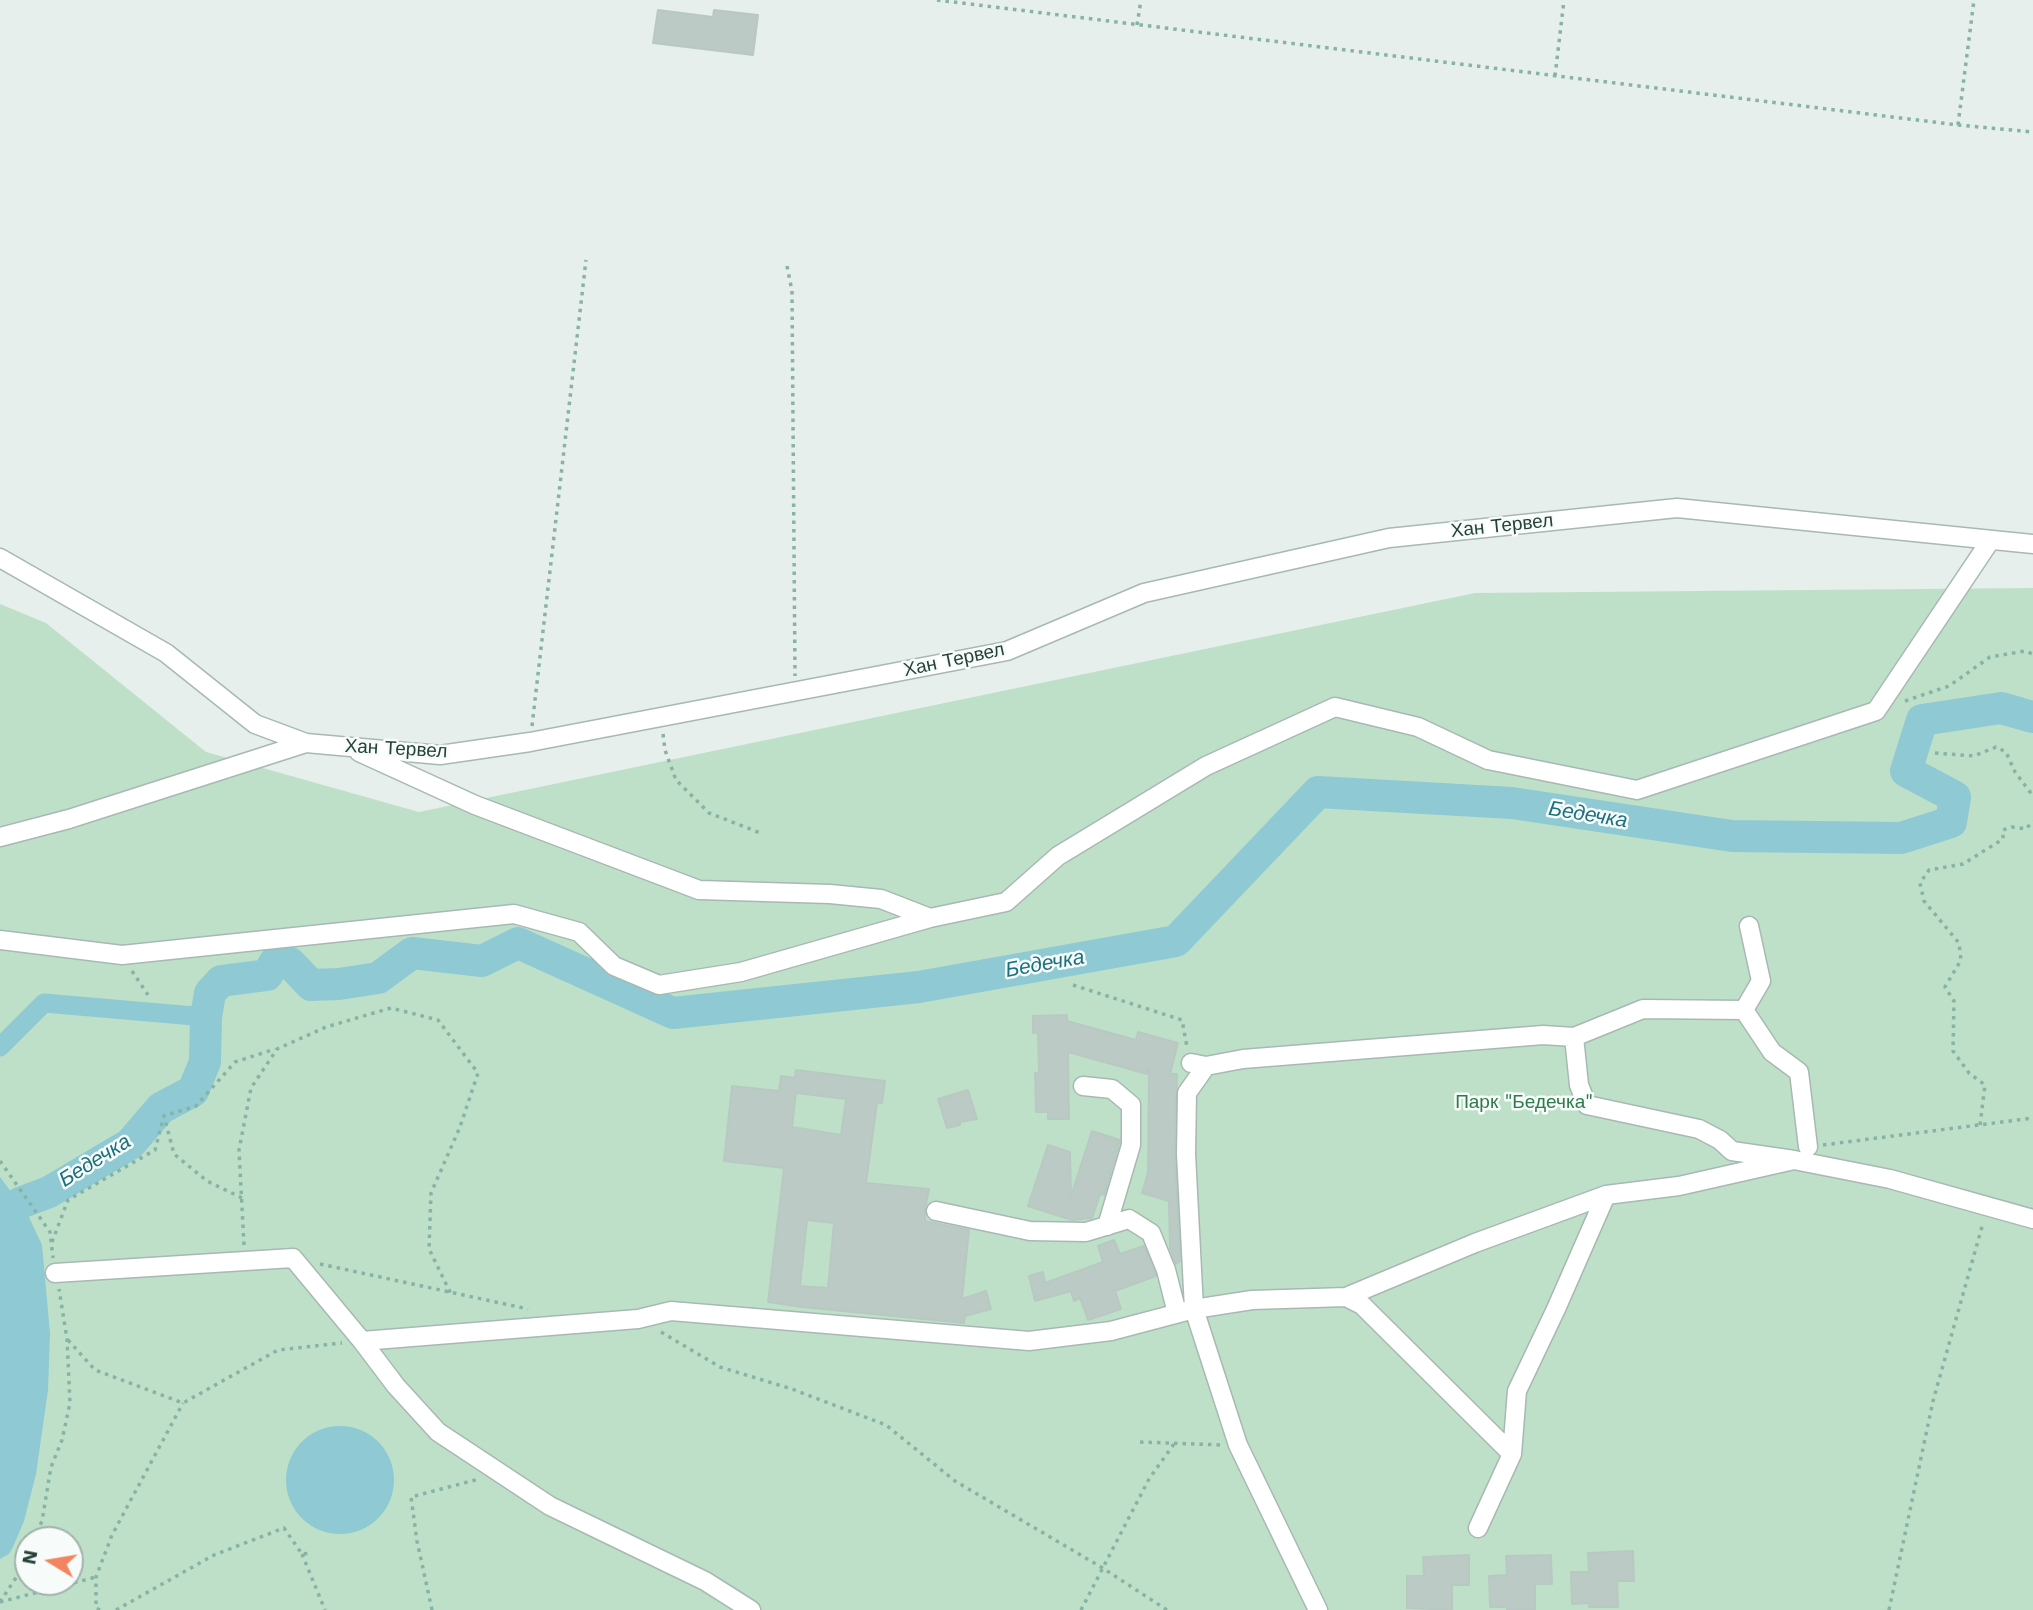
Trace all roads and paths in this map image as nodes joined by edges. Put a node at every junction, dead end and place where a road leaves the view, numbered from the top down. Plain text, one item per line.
1 (937, 0) edge
2 (1141, 0) edge
3 (1564, 0) edge
4 (1974, 0) edge
5 (1138, 25) junction
6 (1555, 76) junction
7 (1958, 125) junction
8 (2033, 132) edge
9 (586, 260) dead end
10 (787, 266) dead end
11 (1990, 541) junction
12 (2033, 544) edge
13 (0, 558) edge
14 (2033, 654) edge
15 (795, 692) junction
16 (1876, 711) junction
17 (662, 718) junction
18 (530, 742) junction
19 (306, 743) junction
20 (348, 747) junction
21 (1935, 753) dead end
22 (2033, 796) edge
23 (2033, 821) edge
24 (764, 834) dead end
25 (0, 836) edge
26 (930, 918) junction
27 (1749, 926) dead end
28 (0, 940) edge
29 (122, 955) junction
30 (1073, 985) dead end
31 (148, 995) dead end
32 (1744, 1010) junction
33 (1574, 1037) junction
34 (277, 1049) junction
35 (1198, 1064) junction
36 (1083, 1086) dead end
37 (164, 1116) junction
38 (2033, 1118) edge
39 (1980, 1125) junction
40 (1808, 1147) joint
41 (1794, 1160) junction
42 (1, 1162) edge
43 (1606, 1195) junction
44 (242, 1199) junction
45 (1988, 1207) junction
46 (936, 1211) dead end
47 (2033, 1219) edge
48 (1107, 1226) junction
49 (51, 1244) junction
50 (293, 1258) junction
51 (244, 1260) junction
52 (55, 1273) junction
53 (450, 1294) junction
54 (1346, 1297) junction
55 (540, 1311) dead end
56 (1185, 1311) junction
57 (638, 1319) junction
58 (67, 1339) junction
59 (362, 1341) junction
60 (183, 1403) junction
61 (1140, 1442) dead end
62 (1174, 1444) junction
63 (1238, 1445) junction
64 (1512, 1454) junction
65 (501, 1474) junction
66 (40, 1526) edge
67 (1478, 1528) dead end
68 (312, 1553) dead end
69 (302, 1555) junction
70 (1101, 1567) junction
71 (96, 1577) junction
72 (84, 1580) edge
73 (14, 1581) edge
74 (23, 1596) edge
75 (97, 1609) edge
76 (116, 1610) edge
77 (325, 1610) edge
78 (432, 1610) edge
79 (751, 1610) edge
80 (1081, 1610) edge
81 (1167, 1610) edge
82 (1318, 1610) edge
83 (1889, 1610) edge

1 - 5 path
2 - 5 path
3 - 6 path
4 - 7 path
5 - 6 path
6 - 7 path
7 - 8 path
9 - 18 path
10 - 15 path
11 - 12 street, Хан Тервел
11 - 15 street, Хан Тервел
11 - 16 street
13 - 19 street, Хан Тервел
14 - 16 path
15 - 17 street, Хан Тервел
16 - 26 street
17 - 18 street, Хан Тервел
17 - 24 path
18 - 20 street, Хан Тервел
19 - 20 street, Хан Тервел
19 - 25 street
20 - 26 street
21 - 22 path
23 - 39 path
26 - 29 street
27 - 32 street
28 - 29 street
29 - 31 path
30 - 35 path
32 - 33 street
32 - 40 street
33 - 35 street
33 - 41 street
34 - 37 path
34 - 44 path
34 - 53 path
35 - 56 street
36 - 48 street
37 - 44 path
37 - 49 path
38 - 39 path
39 - 40 path
41 - 43 street
41 - 45 street
42 - 49 path
43 - 54 street
43 - 64 street
44 - 51 path
45 - 47 street
45 - 83 path
46 - 48 street
48 - 56 street
49 - 52 path
50 - 51 street
50 - 53 path
50 - 59 street
51 - 52 street
52 - 58 path
53 - 55 path
54 - 56 street
54 - 64 street
56 - 57 street
56 - 63 street
57 - 59 street
57 - 70 path
58 - 60 path
58 - 66 path
59 - 60 path
59 - 65 street
60 - 71 path
61 - 62 path
62 - 63 path
62 - 70 path
63 - 82 street
64 - 67 street
65 - 78 path
65 - 79 street
68 - 69 path
69 - 76 path
69 - 77 path
70 - 80 path
70 - 81 path
71 - 72 path
71 - 75 path
73 - 74 path

